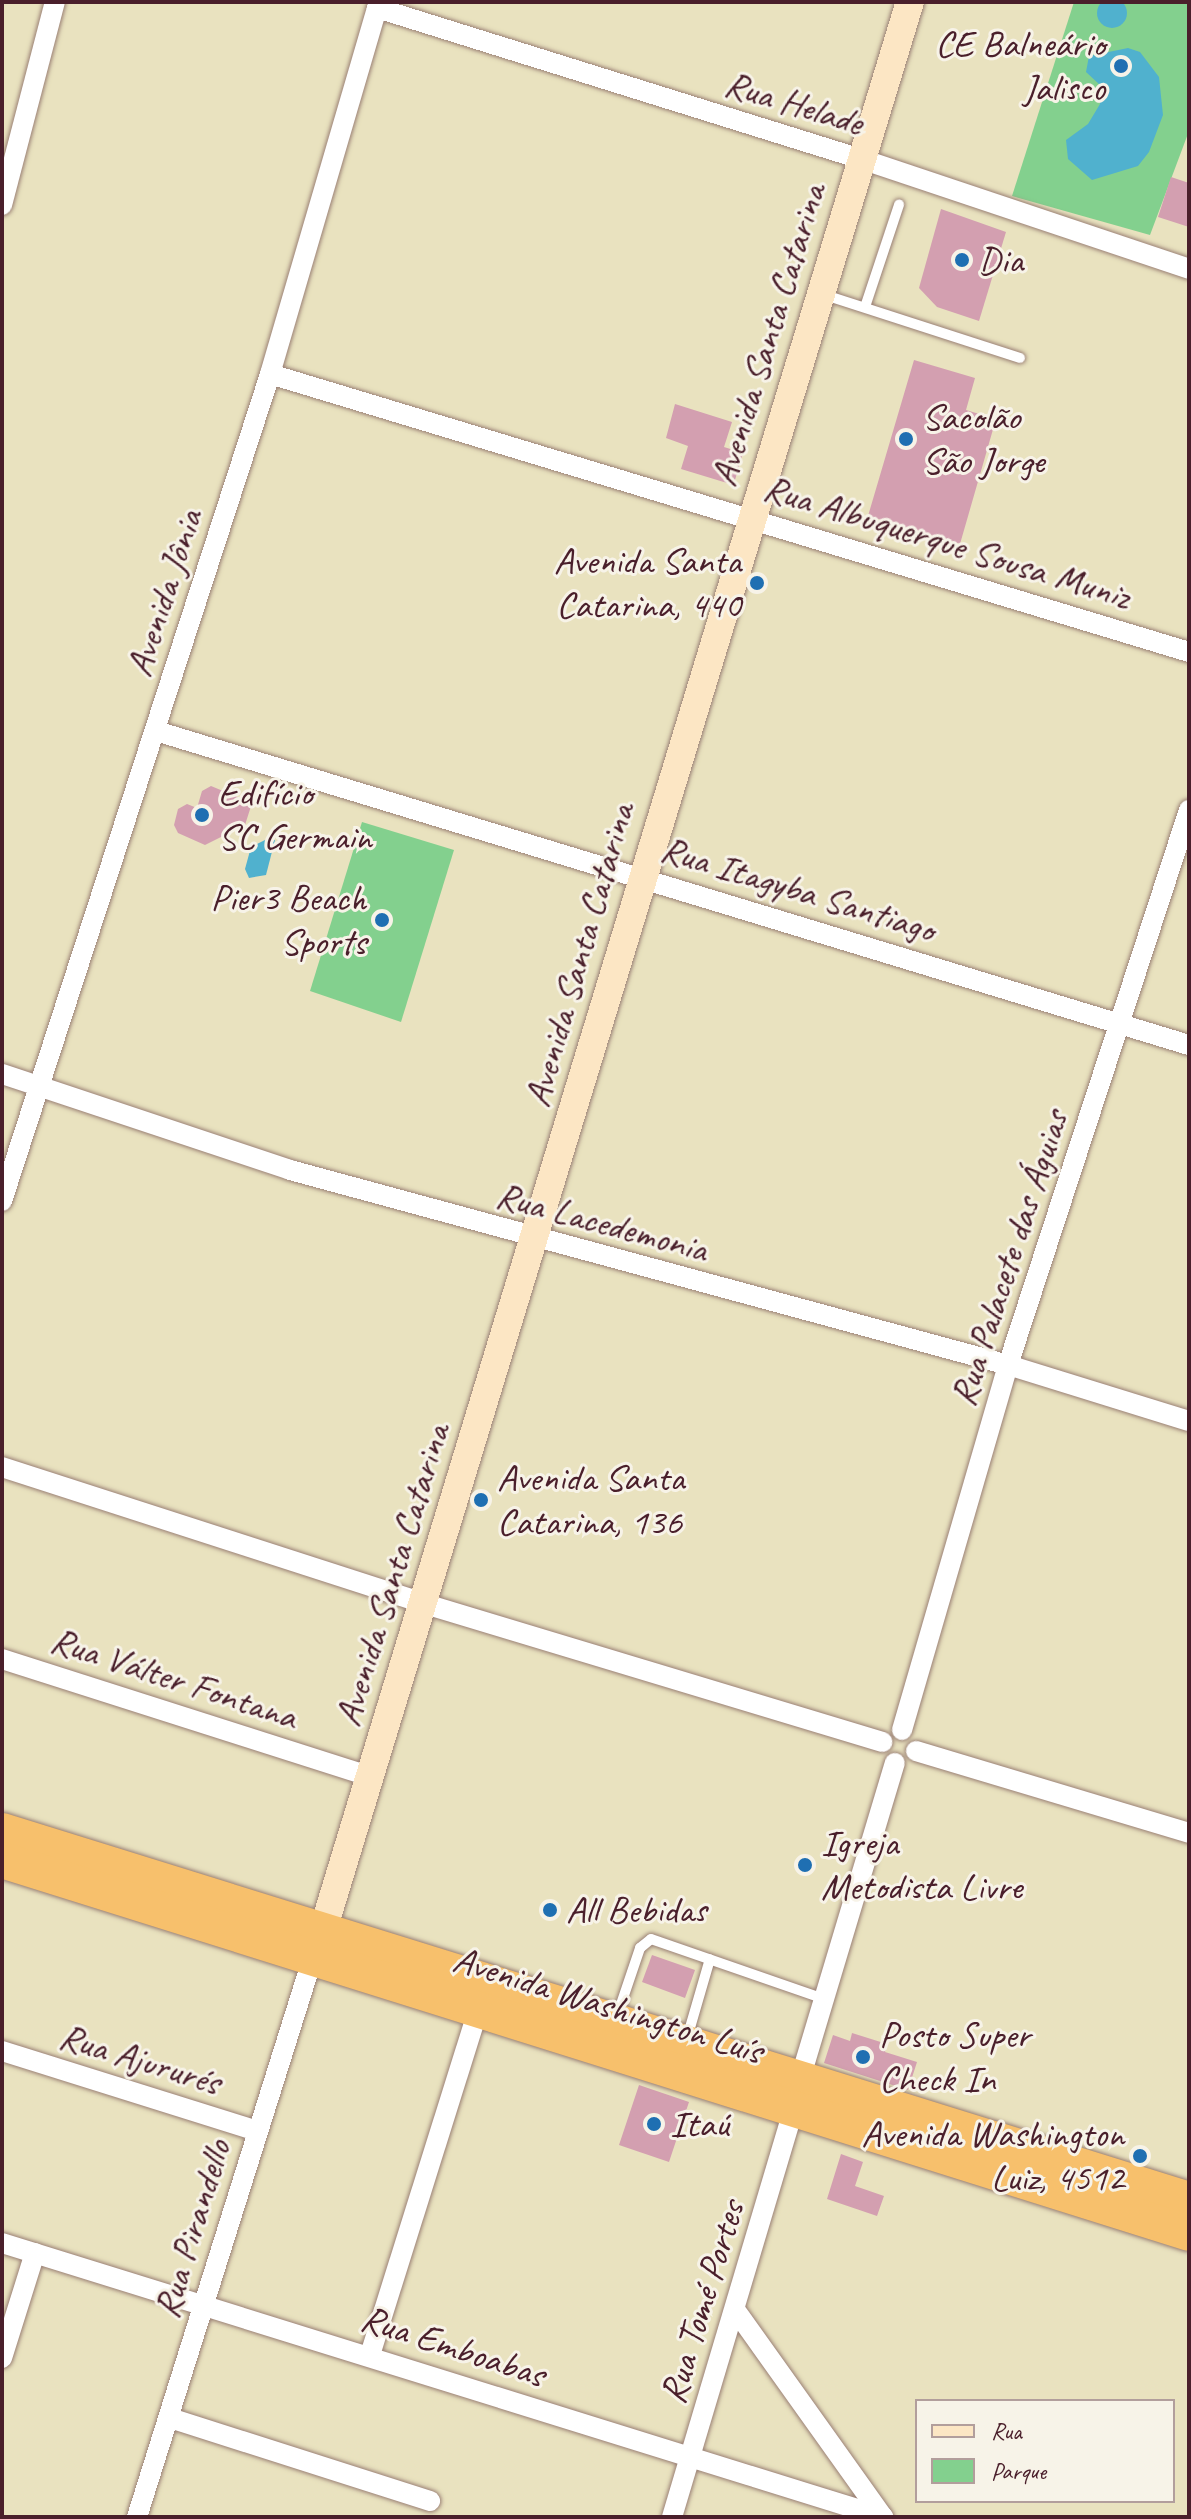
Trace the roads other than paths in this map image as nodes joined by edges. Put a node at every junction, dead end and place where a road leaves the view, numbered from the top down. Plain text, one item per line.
1 (55, 2) edge
2 (910, 2) edge
3 (378, 5) edge
4 (861, 159) junction
5 (2, 205) edge
6 (899, 205) dead end
7 (1189, 269) edge
8 (821, 293) junction
9 (865, 307) junction
10 (1020, 358) dead end
11 (270, 374) junction
12 (752, 516) junction
13 (1189, 652) edge
14 (156, 731) junction
15 (1189, 810) edge
16 (641, 877) junction
17 (1123, 1024) junction
18 (1189, 1045) edge
19 (2, 1074) edge
20 (38, 1089) junction
21 (2, 1201) edge
22 (534, 1240) junction
23 (1008, 1365) junction
24 (1189, 1421) edge
25 (2, 1467) edge
26 (422, 1603) junction
27 (2, 1659) edge
28 (902, 1730) junction
29 (883, 1742) junction
30 (916, 1751) junction
31 (895, 1763) junction
32 (372, 1777) junction
33 (2, 1831) edge
34 (1189, 1833) edge
35 (2, 1860) edge
36 (317, 1945) junction
37 (710, 1959) junction
38 (824, 1999) junction
39 (478, 2010) junction
40 (616, 2022) junction
41 (686, 2043) junction
42 (2, 2051) edge
43 (797, 2092) junction
44 (258, 2131) junction
45 (1189, 2200) edge
46 (1189, 2233) edge
47 (2, 2243) edge
48 (35, 2253) junction
49 (203, 2306) junction
50 (736, 2311) junction
51 (370, 2355) junction
52 (2, 2358) edge
53 (170, 2418) junction
54 (690, 2457) junction
55 (430, 2501) dead end
56 (137, 2517) edge
57 (672, 2517) edge
58 (883, 2517) edge

1 - 5 street
2 - 4 street, Avenida Santa Catarina
3 - 4 street, Rua Helade
3 - 11 street, Avenida Jônia
4 - 7 street, Rua Helade
4 - 8 street, Avenida Santa Catarina
6 - 9 lane
8 - 9 lane
8 - 12 street, Avenida Santa Catarina
9 - 10 lane
11 - 12 street, Rua Albuquerque Sousa Muniz
11 - 14 street, Avenida Jônia
12 - 13 street, Rua Albuquerque Sousa Muniz
12 - 16 street, Avenida Santa Catarina
14 - 16 street, Rua Itagyba Santiago
14 - 20 street, Avenida Jônia
15 - 17 street, Rua Palacete das Águias
16 - 17 street, Rua Itagyba Santiago
16 - 22 street, Avenida Santa Catarina
17 - 18 street, Rua Itagyba Santiago
17 - 23 street, Rua Palacete das Águias
19 - 20 street, Rua Lacedemonia
20 - 21 street, Avenida Jônia
20 - 22 street, Rua Lacedemonia
22 - 23 street, Rua Lacedemonia
22 - 26 street, Avenida Santa Catarina
23 - 24 street, Rua Lacedemonia
23 - 28 street, Rua Palacete das Águias
25 - 26 street
26 - 29 street
26 - 32 street, Avenida Santa Catarina
27 - 32 street, Rua Válter Fontana
28 - 29 street
28 - 30 street
29 - 31 street
30 - 31 street
30 - 34 street
31 - 38 street
32 - 36 street, Avenida Santa Catarina
33 - 36 highway, Avenida Washington Luís
35 - 36 highway, Avenida Washington Luís
36 - 39 highway, Avenida Washington Luís
36 - 40 highway, Avenida Washington Luís
36 - 44 street, Rua Pirandello
37 - 38 lane
37 - 40 lane
37 - 41 lane
38 - 43 street
39 - 43 highway, Avenida Washington Luís
39 - 51 street
40 - 41 highway, Avenida Washington Luís
41 - 43 highway, Avenida Washington Luís
42 - 44 street, Rua Ajururés
43 - 45 highway, Avenida Washington Luís
43 - 46 highway, Avenida Washington Luís
43 - 50 street, Rua Tomé Portes
44 - 49 street, Rua Pirandello
47 - 48 street, Rua Emboabas
48 - 49 street, Rua Emboabas
48 - 52 street
49 - 51 street, Rua Emboabas
49 - 53 street, Rua Pirandello
50 - 54 street, Rua Tomé Portes
50 - 58 street
51 - 54 street, Rua Emboabas
53 - 55 street
53 - 56 street, Rua Pirandello
54 - 57 street, Rua Tomé Portes
54 - 58 street, Rua Emboabas

